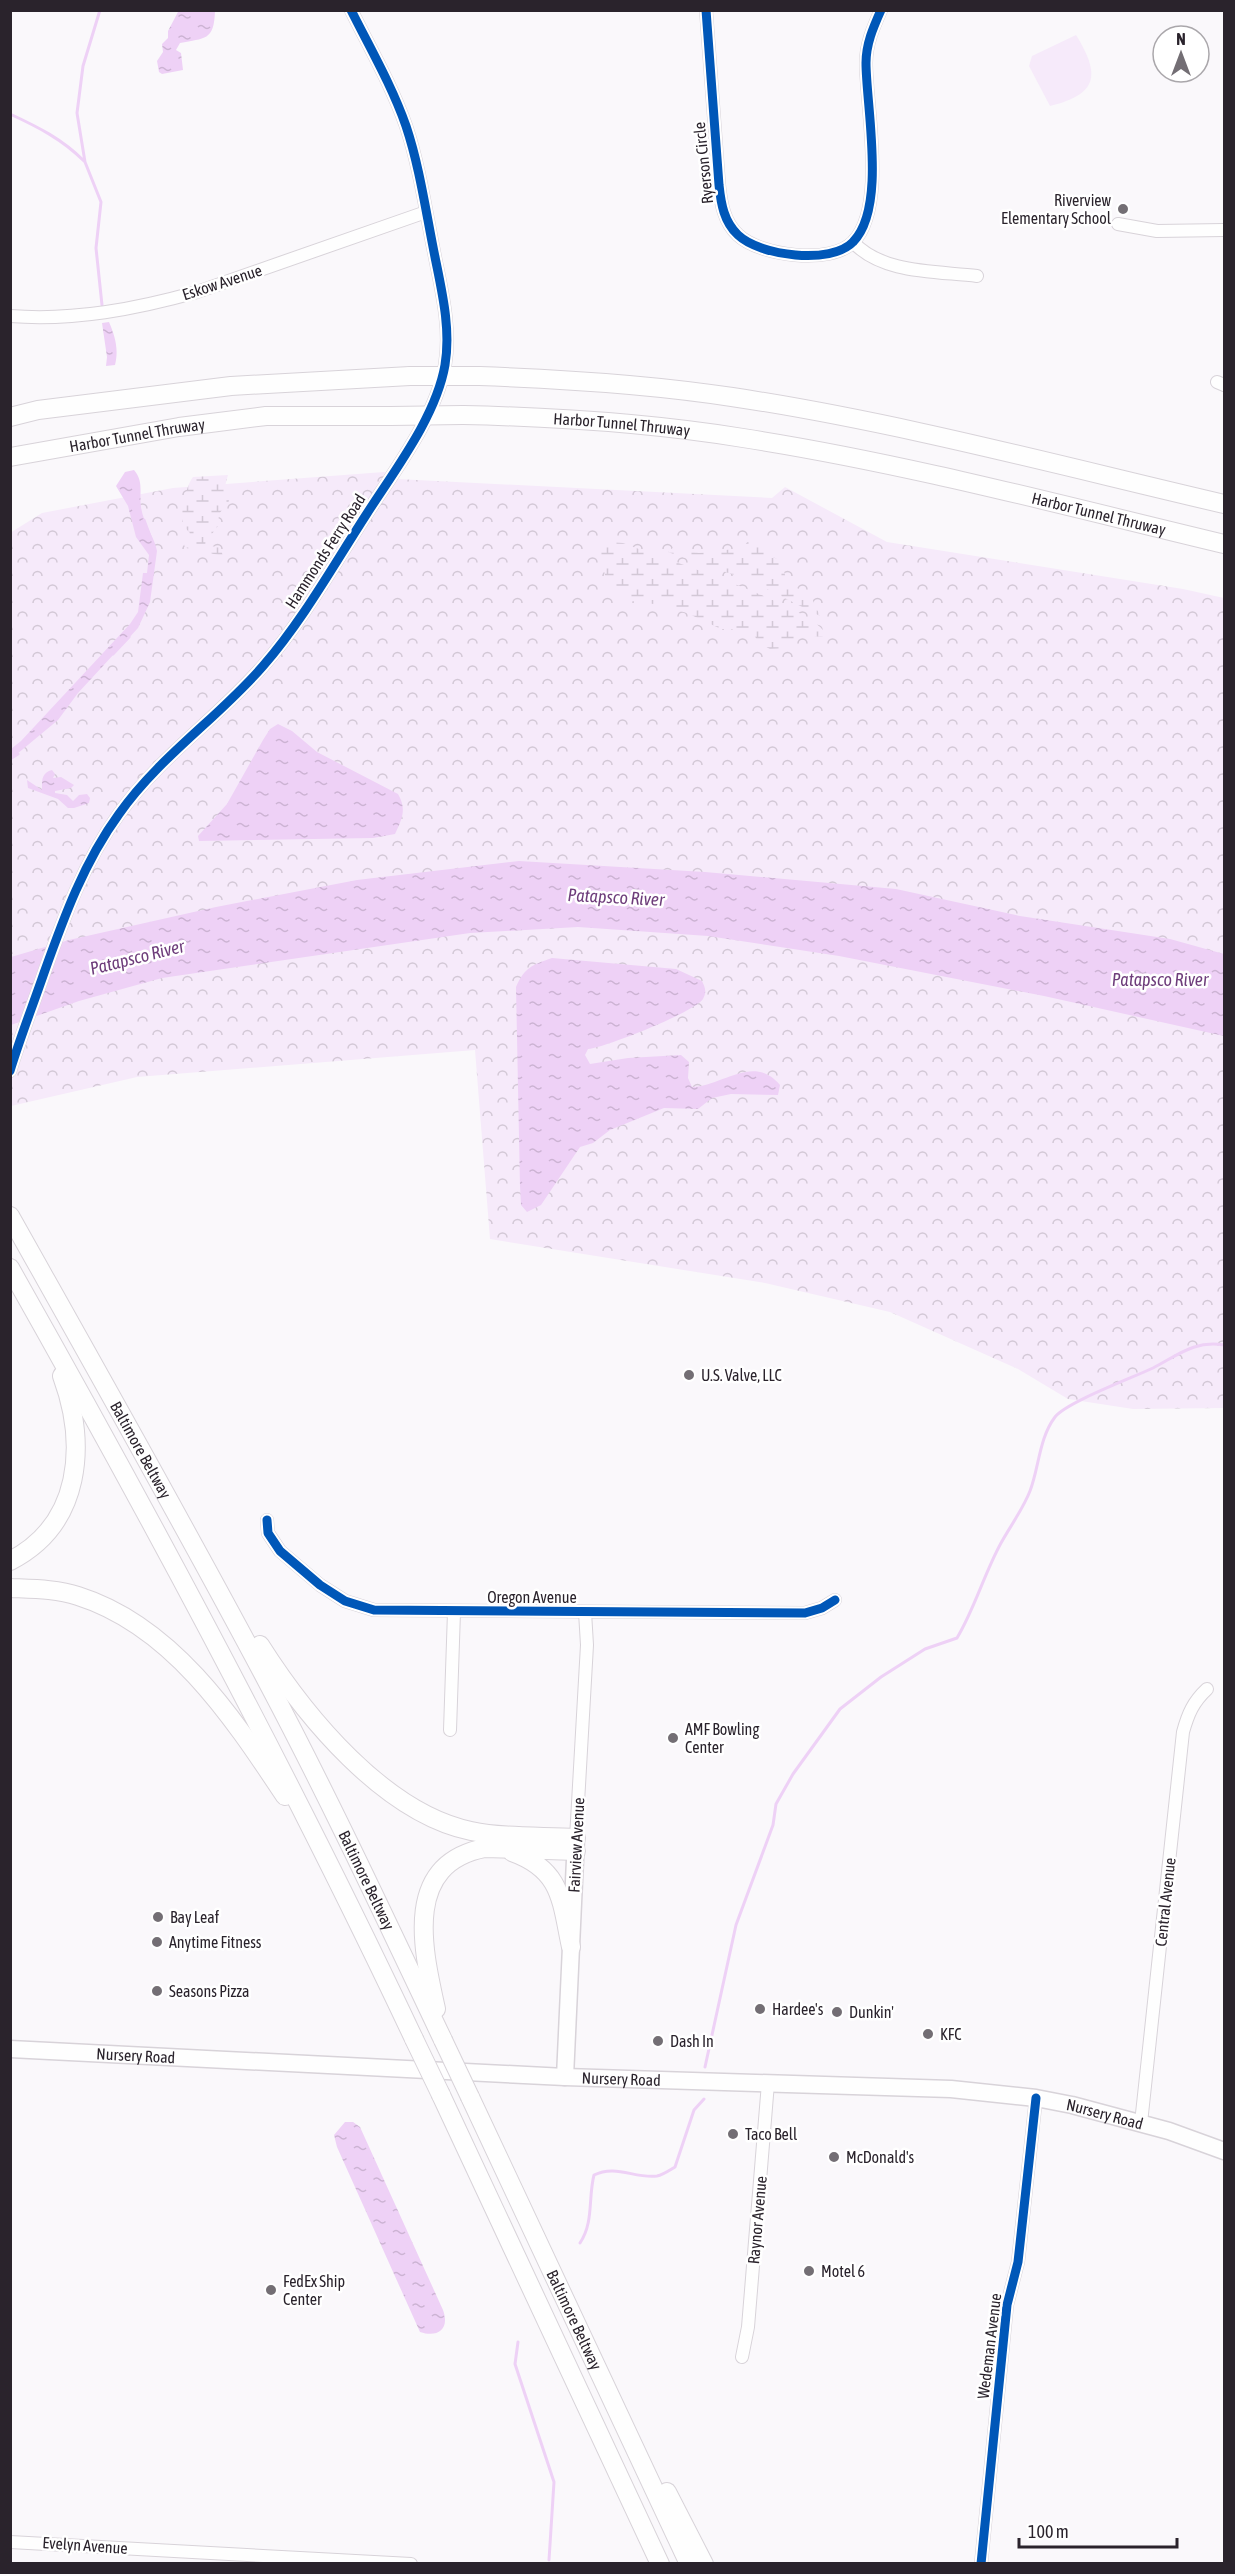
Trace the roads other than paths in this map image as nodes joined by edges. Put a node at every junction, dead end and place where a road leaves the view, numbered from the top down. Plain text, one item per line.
1 (351, 10) edge
2 (706, 10) edge
3 (880, 10) edge
4 (426, 212) junction
5 (1118, 224) dead end
6 (1224, 230) edge
7 (853, 242) junction
8 (977, 276) dead end
9 (10, 316) edge
10 (231, 386) junction
11 (10, 404) edge
12 (10, 417) edge
13 (10, 457) edge
14 (1224, 504) edge
15 (1224, 544) edge
16 (10, 1071) edge
17 (10, 1216) edge
18 (10, 1268) edge
19 (45, 1329) junction
20 (267, 1520) dead end
21 (188, 1532) junction
22 (10, 1561) edge
23 (10, 1588) edge
24 (835, 1600) dead end
25 (454, 1612) junction
26 (585, 1612) junction
27 (1207, 1689) dead end
28 (450, 1730) dead end
29 (576, 1844) junction
30 (499, 1847) junction
31 (330, 1864) junction
32 (571, 1947) junction
33 (443, 2040) junction
34 (10, 2049) edge
35 (565, 2077) junction
36 (768, 2083) junction
37 (1036, 2098) junction
38 (1141, 2123) junction
39 (1224, 2151) edge
40 (742, 2357) dead end
41 (603, 2381) junction
42 (639, 2519) junction
43 (10, 2542) edge
44 (166, 2550) junction
45 (335, 2561) edge
46 (163, 2564) edge
47 (411, 2564) edge
48 (652, 2564) edge
49 (660, 2564) edge
50 (689, 2564) edge
51 (704, 2564) edge
52 (981, 2564) edge

1 - 4 street, Hammonds Ferry Road
2 - 7 street, Ryerson Circle
3 - 7 street
4 - 9 street, Eskow Avenue
4 - 16 street, Hammonds Ferry Road
5 - 6 street
7 - 8 street
10 - 11 highway
10 - 12 highway
10 - 14 highway, bridge
13 - 15 highway, Harbor Tunnel Thruway, bridge
17 - 21 highway, Baltimore Beltway
18 - 19 highway, Baltimore Beltway
19 - 22 highway
19 - 31 highway, Baltimore Beltway
20 - 25 street, Oregon Avenue
21 - 29 highway
21 - 33 highway, Baltimore Beltway
23 - 31 highway
24 - 26 street, Oregon Avenue
25 - 26 street, Oregon Avenue
25 - 28 street
26 - 29 street, Fairview Avenue
27 - 38 street, Central Avenue
29 - 30 highway
29 - 32 main road, Fairview Avenue
30 - 32 highway
30 - 33 highway
31 - 42 highway, Baltimore Beltway, bridge
32 - 35 main road, Fairview Avenue
33 - 41 highway, Baltimore Beltway, bridge
34 - 35 main road, Nursery Road
35 - 36 main road, Nursery Road
36 - 37 main road, Nursery Road
36 - 40 street, Raynor Avenue
37 - 38 main road, Nursery Road
37 - 52 street, Wedeman Avenue
38 - 39 main road, Nursery Road
41 - 50 highway, Baltimore Beltway
41 - 51 highway
42 - 48 highway
42 - 49 highway, Baltimore Beltway
43 - 44 street, Evelyn Avenue
44 - 45 street, Evelyn Avenue
44 - 46 street
45 - 47 street, Evelyn Avenue

